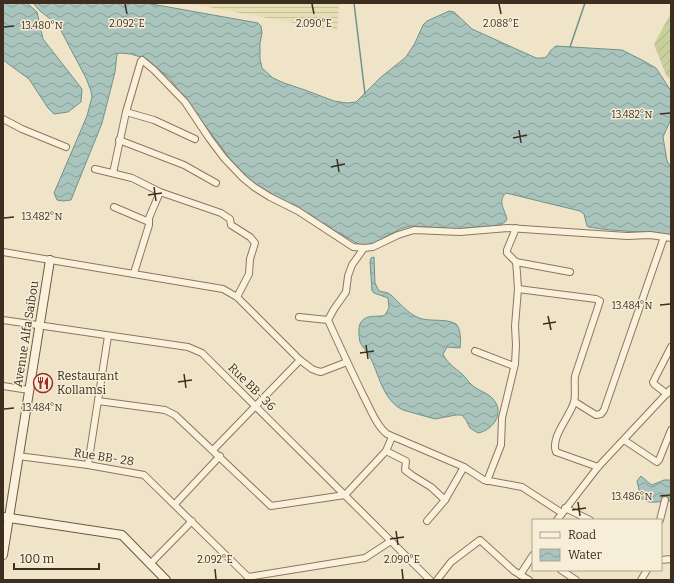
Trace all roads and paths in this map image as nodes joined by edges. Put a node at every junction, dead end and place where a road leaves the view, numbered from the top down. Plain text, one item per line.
1 (126, 112) junction
2 (3, 119) edge
3 (195, 139) dead end
4 (119, 140) junction
5 (66, 147) dead end
6 (95, 169) dead end
7 (113, 173) junction
8 (216, 183) dead end
9 (160, 192) junction
10 (114, 207) dead end
11 (149, 222) junction
12 (516, 228) junction
13 (664, 237) junction
14 (671, 238) edge
15 (364, 248) junction
16 (3, 252) edge
17 (50, 260) junction
18 (516, 262) junction
19 (570, 272) dead end
20 (134, 274) junction
21 (518, 289) junction
22 (237, 297) junction
23 (299, 317) dead end
24 (3, 320) edge
25 (328, 320) junction
26 (39, 325) junction
27 (108, 336) junction
28 (671, 347) edge
29 (475, 351) dead end
30 (300, 360) junction
31 (347, 362) junction
32 (514, 366) junction
33 (3, 386) edge
34 (29, 390) junction
35 (669, 391) edge
36 (98, 401) junction
37 (574, 402) junction
38 (256, 406) junction
39 (671, 430) edge
40 (392, 437) junction
41 (624, 440) junction
42 (213, 450) junction
43 (386, 450) junction
44 (18, 456) junction
45 (220, 456) junction
46 (88, 465) junction
47 (464, 467) junction
48 (598, 467) junction
49 (487, 481) junction
50 (345, 495) junction
51 (445, 500) junction
52 (665, 500) dead end
53 (175, 504) junction
54 (563, 511) junction
55 (6, 517) edge
56 (558, 519) edge
57 (587, 519) edge
58 (660, 519) edge
59 (192, 521) junction
60 (427, 522) dead end
61 (391, 541) junction
62 (3, 555) edge
63 (532, 557) edge
64 (150, 564) junction
65 (562, 571) edge
66 (646, 571) edge
67 (520, 575) junction
68 (249, 578) edge
69 (166, 580) edge
70 (430, 580) edge
71 (437, 580) edge
72 (529, 580) edge
73 (576, 580) edge
74 (641, 580) edge

1 - 3 street
1 - 4 street
1 - 15 street
2 - 5 street
4 - 7 street
4 - 8 street
6 - 7 street
7 - 9 street
9 - 11 street
9 - 22 street
10 - 11 street
11 - 20 street
12 - 13 street
12 - 15 street
12 - 18 street
13 - 14 street
13 - 37 street
15 - 25 street
16 - 17 street
17 - 20 street
17 - 26 street, Avenue Alfa Saibou
18 - 19 street
18 - 21 street
20 - 22 street
21 - 32 street
21 - 37 street
22 - 30 street
23 - 25 street
24 - 26 street, Rue BB- 36
25 - 31 street
26 - 27 street, Rue BB- 36
26 - 34 street, Avenue Alfa Saibou
27 - 36 street
27 - 38 street, Rue BB- 36
28 - 35 street
29 - 32 street
30 - 31 street
30 - 38 street
31 - 40 street
32 - 49 street
33 - 34 street
34 - 44 street, Avenue Alfa Saibou
35 - 41 street
36 - 42 street
36 - 46 street
37 - 48 street
38 - 42 street
38 - 50 street, Rue BB- 36
39 - 41 street
40 - 43 street
40 - 47 street
41 - 48 street
42 - 45 street
43 - 50 street
43 - 51 street
44 - 46 street, Rue BB- 28
44 - 55 street, Avenue Alfa Saibou
45 - 50 street
45 - 53 street
46 - 53 street, Rue BB- 28
47 - 49 street
47 - 51 street
48 - 54 street
49 - 54 street
50 - 61 street, Rue BB- 36
51 - 60 street
52 - 58 street
53 - 59 street, Rue BB- 28
54 - 56 street
54 - 57 street
55 - 62 street, Avenue Alfa Saibou
55 - 64 street
59 - 64 street
59 - 68 street, Rue BB- 28
61 - 68 street
61 - 70 street, Rue BB- 36
63 - 67 street
64 - 69 street
65 - 73 street
66 - 74 street
67 - 71 street
67 - 72 street

